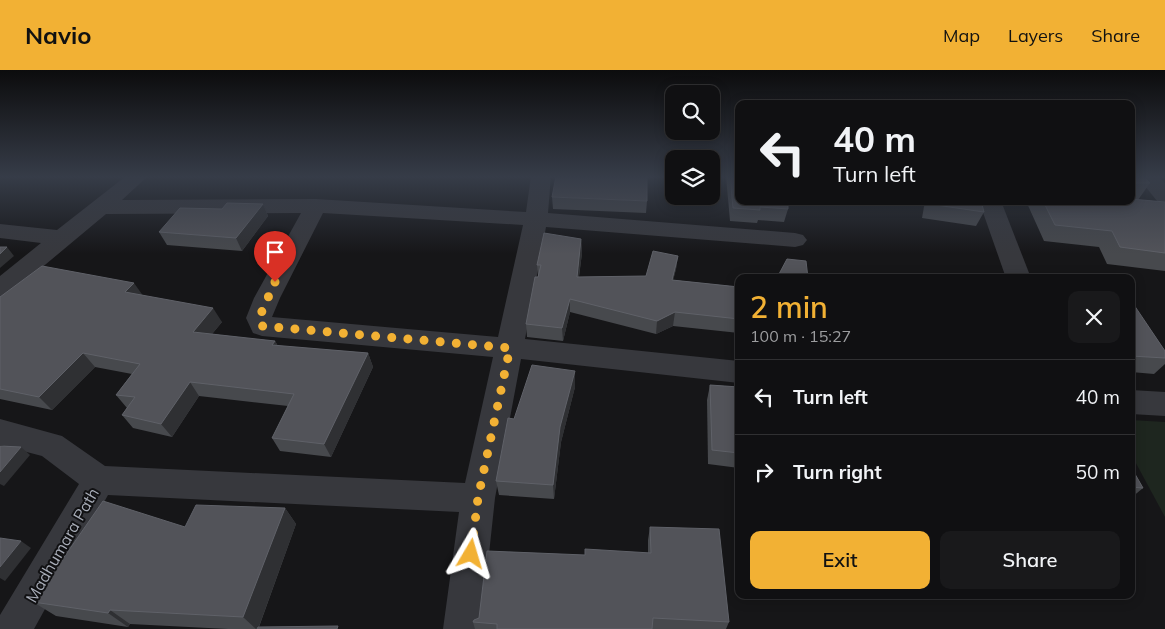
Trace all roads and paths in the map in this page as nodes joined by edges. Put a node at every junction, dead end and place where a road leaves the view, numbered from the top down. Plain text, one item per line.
1 (107, 202) edge
2 (538, 202) edge
3 (992, 205) edge
4 (316, 206) junction
5 (101, 207) junction
6 (536, 219) junction
7 (0, 232) edge
8 (62, 238) junction
9 (795, 240) dead end
10 (1018, 274) edge
11 (0, 289) edge
12 (510, 348) junction
13 (735, 372) edge
14 (1135, 402) edge
15 (1165, 404) edge
16 (0, 432) edge
17 (99, 480) junction
18 (478, 498) junction
19 (14, 629) edge
20 (462, 629) edge

1 - 5 street
2 - 6 street
3 - 10 street
4 - 5 street
4 - 6 street
4 - 12 street
5 - 8 street
6 - 9 street
6 - 12 street
7 - 8 street
8 - 11 street
12 - 13 street
12 - 18 street
14 - 15 street
16 - 17 street, Madhumara Path
17 - 18 street
17 - 19 street, Madhumara Path
18 - 20 street

